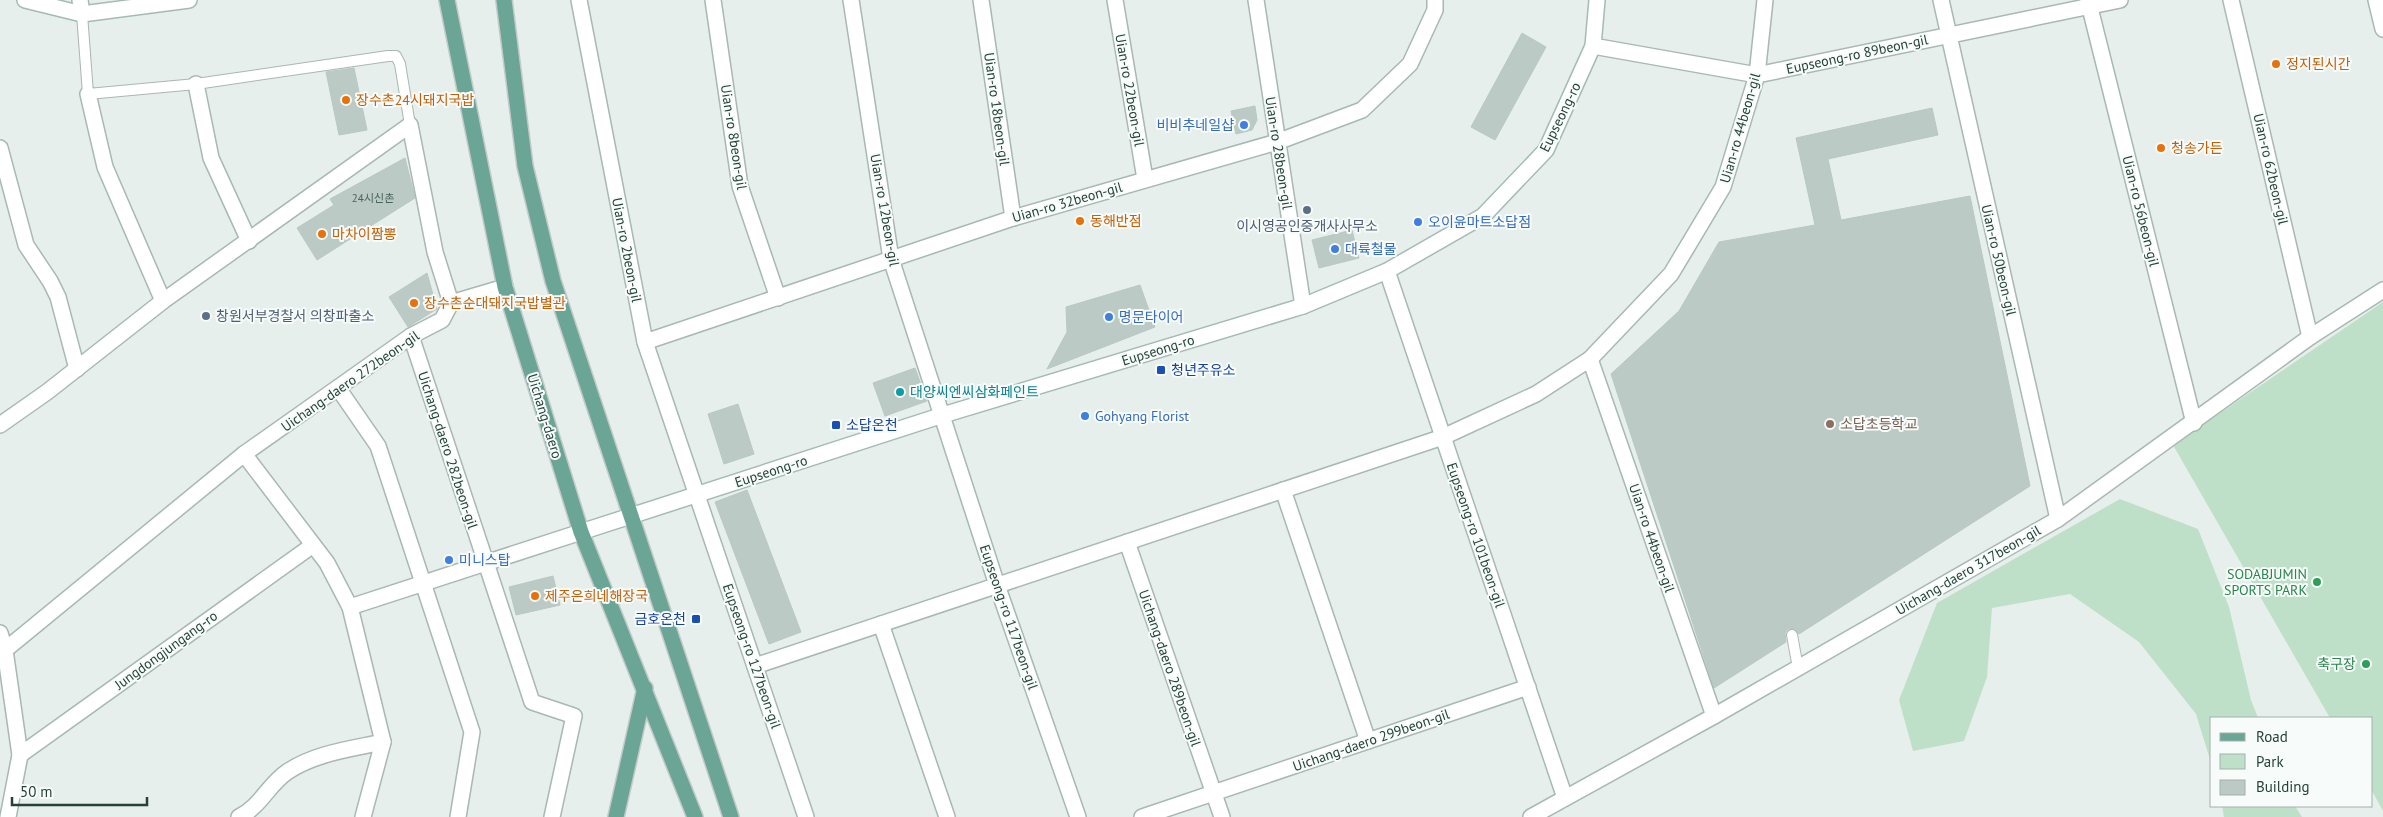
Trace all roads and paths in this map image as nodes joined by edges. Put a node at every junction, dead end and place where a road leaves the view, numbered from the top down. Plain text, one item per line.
1 (25, 0) edge
2 (188, 0) edge
3 (447, 0) edge
4 (504, 0) edge
5 (579, 0) edge
6 (713, 0) edge
7 (851, 0) edge
8 (981, 0) edge
9 (1115, 0) edge
10 (1256, 0) edge
11 (1435, 0) edge
12 (1597, 0) edge
13 (1765, 0) edge
14 (1941, 0) edge
15 (2120, 0) edge
16 (2231, 0) edge
17 (2376, 0) edge
18 (2089, 3) edge
19 (81, 7) edge
20 (2383, 29) edge
21 (1948, 36) junction
22 (1594, 46) junction
23 (1756, 75) junction
24 (196, 84) junction
25 (88, 94) junction
26 (410, 125) junction
27 (1277, 142) junction
28 (1, 155) edge
29 (1145, 179) junction
30 (1013, 218) junction
31 (249, 241) junction
32 (891, 259) junction
33 (1388, 271) junction
34 (505, 287) junction
35 (2383, 290) edge
36 (778, 298) junction
37 (163, 301) junction
38 (451, 303) junction
39 (1303, 306) junction
40 (411, 336) junction
41 (2310, 337) junction
42 (645, 342) junction
43 (1590, 359) junction
44 (77, 369) junction
45 (338, 388) junction
46 (943, 415) junction
47 (2194, 423) junction
48 (0, 425) edge
49 (1444, 437) junction
50 (244, 454) junction
51 (1283, 490) junction
52 (698, 495) junction
53 (631, 517) junction
54 (2058, 519) junction
55 (581, 532) junction
56 (1127, 542) junction
57 (313, 545) junction
58 (485, 564) junction
59 (424, 583) junction
60 (997, 585) junction
61 (350, 607) junction
62 (881, 624) junction
63 (0, 633) edge
64 (1792, 635) dead end
65 (5, 650) junction
66 (755, 666) junction
67 (1798, 668) junction
68 (1528, 687) junction
69 (645, 688) junction
70 (1714, 716) junction
71 (1368, 741) junction
72 (383, 742) junction
73 (20, 755) junction
74 (1213, 793) junction
75 (1564, 798) junction
76 (8, 817) edge
77 (240, 817) edge
78 (363, 817) edge
79 (458, 817) edge
80 (552, 817) edge
81 (616, 817) edge
82 (696, 817) edge
83 (731, 817) edge
84 (806, 817) edge
85 (947, 817) edge
86 (1078, 817) edge
87 (1142, 817) edge
88 (1222, 817) edge
89 (1531, 817) edge

1 - 19 street
2 - 19 street
3 - 34 main road, Uichang-daero
4 - 53 main road
5 - 42 street, Uian-ro 2beon-gil
6 - 36 street, Uian-ro 8beon-gil
7 - 32 street, Uian-ro 12beon-gil
8 - 30 street, Uian-ro 18beon-gil
9 - 29 street, Uian-ro 22beon-gil
10 - 27 street, Uian-ro 28beon-gil
11 - 27 street, Uian-ro 32beon-gil
12 - 22 street, Eupseong-ro
13 - 23 street, Uian-ro 44beon-gil
14 - 21 street, Uian-ro 50beon-gil
15 - 18 street, Eupseong-ro 89beon-gil
16 - 41 street, Uian-ro 62beon-gil
17 - 20 street
18 - 21 street, Eupseong-ro 89beon-gil
18 - 47 street, Uian-ro 56beon-gil
19 - 25 lane
21 - 23 street, Eupseong-ro 89beon-gil
21 - 54 street, Uian-ro 50beon-gil
22 - 23 street, Eupseong-ro 89beon-gil
22 - 33 street, Eupseong-ro
23 - 43 street, Uian-ro 44beon-gil
24 - 25 lane
24 - 26 lane
24 - 31 street
25 - 37 street
26 - 31 street
26 - 38 street
27 - 29 street, Uian-ro 32beon-gil
27 - 39 street, Uian-ro 28beon-gil
28 - 44 street
29 - 30 street, Uian-ro 32beon-gil
30 - 32 street, Uian-ro 32beon-gil
31 - 37 street
32 - 36 street, Uian-ro 32beon-gil
32 - 46 street, Uian-ro 12beon-gil
33 - 39 street, Eupseong-ro
33 - 49 street, Eupseong-ro 101beon-gil
34 - 38 street
34 - 55 main road, Uichang-daero
35 - 41 street, Uichang-daero 317beon-gil
36 - 42 street, Uian-ro 32beon-gil
37 - 44 street
38 - 40 street, Uichang-daero 272beon-gil
39 - 46 street, Eupseong-ro
40 - 45 street, Uichang-daero 272beon-gil
40 - 58 street, Uichang-daero 282beon-gil
41 - 47 street, Uichang-daero 317beon-gil
42 - 52 street, Uian-ro 2beon-gil
43 - 49 street, Uian-ro 44beon-gil
43 - 70 street, Uian-ro 44beon-gil
44 - 48 street
45 - 50 street, Uichang-daero 272beon-gil
45 - 59 street
46 - 52 street, Eupseong-ro
46 - 60 street, Eupseong-ro 117beon-gil
47 - 54 street, Uichang-daero 317beon-gil
49 - 51 street
49 - 68 street, Eupseong-ro 101beon-gil
50 - 57 street
50 - 65 street, Uichang-daero 272beon-gil
51 - 56 street
51 - 71 street
52 - 53 street, Eupseong-ro
52 - 66 street, Eupseong-ro 127beon-gil
53 - 55 street, Eupseong-ro
53 - 83 main road
54 - 67 street, Uichang-daero 317beon-gil
55 - 58 street
55 - 69 main road, Uichang-daero
56 - 60 street
56 - 74 street, Uichang-daero 289beon-gil
57 - 61 street
57 - 73 street, Jungdongjungang-ro
58 - 59 street
58 - 80 street, Uichang-daero 282beon-gil
59 - 61 street
59 - 79 street
60 - 62 street
60 - 86 street, Eupseong-ro 117beon-gil
61 - 72 street
62 - 66 street
62 - 85 street
63 - 65 street
64 - 67 lane
65 - 73 street
66 - 84 street, Eupseong-ro 127beon-gil
67 - 70 street, Uichang-daero 317beon-gil
68 - 71 street, Uichang-daero 299beon-gil
68 - 75 street, Eupseong-ro 101beon-gil
69 - 81 main road
69 - 82 main road, Uichang-daero
70 - 75 street, Uichang-daero 317beon-gil
71 - 74 street, Uichang-daero 299beon-gil
72 - 77 street
72 - 78 street
73 - 76 street
74 - 87 street, Uichang-daero 299beon-gil
74 - 88 street
75 - 89 street, Uichang-daero 317beon-gil

